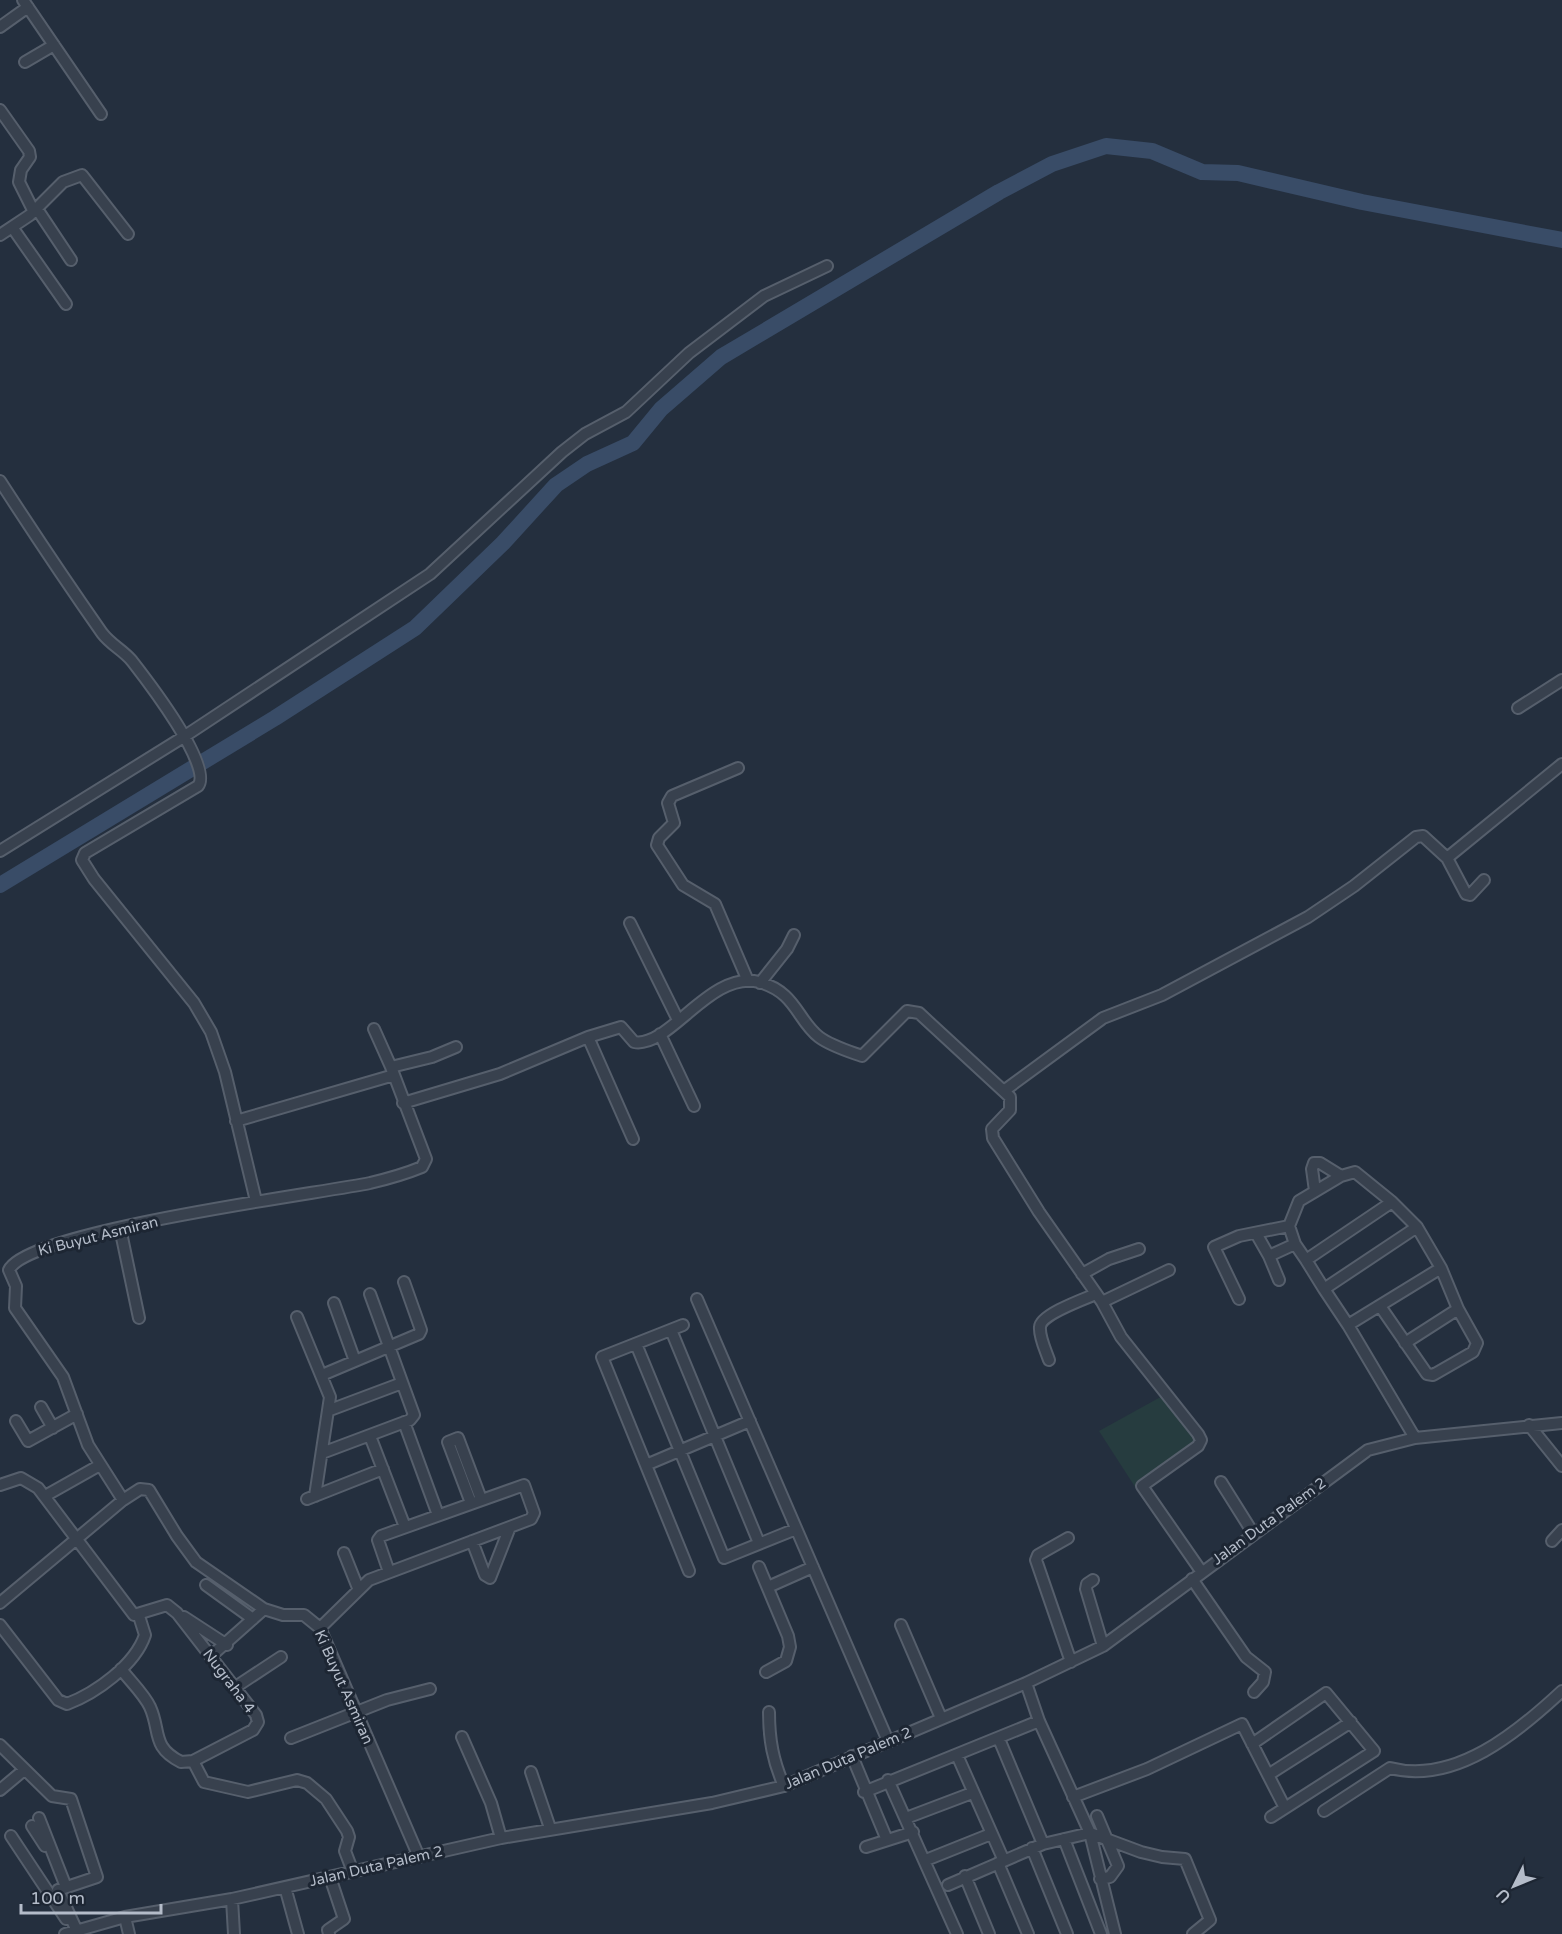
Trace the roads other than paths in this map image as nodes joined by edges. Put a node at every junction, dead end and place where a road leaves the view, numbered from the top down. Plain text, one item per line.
1 (25, 3) edge
2 (0, 27) edge
3 (54, 45) junction
4 (25, 62) dead end
5 (0, 110) edge
6 (101, 114) dead end
7 (35, 209) junction
8 (12, 227) junction
9 (128, 234) dead end
10 (0, 235) edge
11 (71, 260) dead end
12 (827, 266) dead end
13 (66, 304) dead end
14 (0, 481) edge
15 (1562, 680) edge
16 (1518, 708) dead end
17 (187, 740) junction
18 (1562, 764) edge
19 (738, 768) dead end
20 (0, 850) edge
21 (1447, 858) junction
22 (1484, 880) dead end
23 (630, 923) dead end
24 (794, 935) dead end
25 (748, 981) junction
26 (760, 983) junction
27 (678, 1020) junction
28 (374, 1029) dead end
29 (660, 1034) junction
30 (588, 1037) junction
31 (456, 1047) dead end
32 (393, 1071) junction
33 (1005, 1090) junction
34 (403, 1103) junction
35 (694, 1106) dead end
36 (236, 1121) junction
37 (633, 1139) dead end
38 (1341, 1176) junction
39 (1315, 1191) junction
40 (256, 1201) junction
41 (1392, 1202) junction
42 (1288, 1226) junction
43 (1417, 1227) junction
44 (120, 1228) junction
45 (1257, 1235) junction
46 (1295, 1244) junction
47 (1139, 1249) dead end
48 (1269, 1257) junction
49 (1306, 1260) junction
50 (1441, 1268) junction
51 (1169, 1270) dead end
52 (1083, 1274) junction
53 (1279, 1280) dead end
54 (404, 1282) dead end
55 (1324, 1289) junction
56 (370, 1294) dead end
57 (1099, 1298) junction
58 (698, 1299) dead end
59 (1239, 1299) dead end
60 (334, 1303) dead end
61 (1380, 1306) junction
62 (1458, 1309) junction
63 (297, 1317) dead end
64 (139, 1318) dead end
65 (682, 1325) dead end
66 (1348, 1325) junction
67 (671, 1330) junction
68 (1405, 1343) junction
69 (636, 1344) junction
70 (389, 1346) junction
71 (1049, 1360) dead end
72 (355, 1361) junction
73 (322, 1375) junction
74 (402, 1383) junction
75 (41, 1407) dead end
76 (330, 1410) junction
77 (77, 1414) junction
78 (16, 1421) dead end
79 (750, 1421) junction
80 (404, 1422) junction
81 (1562, 1424) edge
82 (1529, 1425) junction
83 (53, 1428) junction
84 (370, 1436) junction
85 (715, 1436) junction
86 (1415, 1438) junction
87 (680, 1450) junction
88 (322, 1453) junction
89 (646, 1465) junction
90 (100, 1466) junction
91 (1562, 1466) edge
92 (383, 1469) junction
93 (1221, 1482) dead end
94 (0, 1485) edge
95 (45, 1496) junction
96 (123, 1500) junction
97 (476, 1501) junction
98 (438, 1515) junction
99 (405, 1527) junction
100 (510, 1527) junction
101 (796, 1528) junction
102 (1562, 1530) edge
103 (1253, 1533) junction
104 (1068, 1538) dead end
105 (75, 1539) junction
106 (472, 1541) junction
107 (1552, 1541) dead end
108 (759, 1543) junction
109 (344, 1553) dead end
110 (759, 1567) dead end
111 (813, 1567) junction
112 (689, 1571) dead end
113 (1201, 1571) junction
114 (389, 1572) junction
115 (1192, 1579) junction
116 (1093, 1580) dead end
117 (206, 1585) dead end
118 (768, 1587) junction
119 (358, 1588) junction
120 (0, 1603) edge
121 (264, 1609) junction
122 (177, 1613) junction
123 (138, 1616) junction
124 (253, 1618) junction
125 (0, 1625) edge
126 (901, 1625) dead end
127 (320, 1628) junction
128 (227, 1645) junction
129 (1103, 1646) junction
130 (211, 1656) junction
131 (281, 1657) dead end
132 (1071, 1662) junction
133 (121, 1669) junction
134 (766, 1672) dead end
135 (1026, 1683) junction
136 (234, 1688) junction
137 (430, 1689) dead end
138 (1562, 1691) edge
139 (1254, 1692) dead end
140 (355, 1712) junction
141 (769, 1712) dead end
142 (941, 1718) junction
143 (1039, 1721) junction
144 (1351, 1722) junction
145 (462, 1737) dead end
146 (291, 1738) dead end
147 (999, 1739) junction
148 (888, 1741) junction
149 (1252, 1744) junction
150 (0, 1745) edge
151 (957, 1755) junction
152 (852, 1756) junction
153 (194, 1762) junction
154 (24, 1770) junction
155 (531, 1772) dead end
156 (1268, 1775) junction
157 (888, 1780) junction
158 (784, 1786) junction
159 (0, 1790) edge
160 (865, 1791) junction
161 (972, 1793) junction
162 (1073, 1797) junction
163 (1286, 1808) junction
164 (1324, 1810) dead end
165 (1097, 1816) dead end
166 (1270, 1817) dead end
167 (906, 1818) junction
168 (35, 1822) dead end
169 (550, 1828) junction
170 (913, 1832) junction
171 (1090, 1833) junction
172 (991, 1834) junction
173 (11, 1836) dead end
174 (501, 1838) junction
175 (1064, 1839) junction
176 (887, 1840) junction
177 (1109, 1841) junction
178 (1037, 1846) junction
179 (866, 1847) dead end
180 (419, 1857) junction
181 (926, 1860) junction
182 (1001, 1862) junction
183 (353, 1872) junction
184 (965, 1876) junction
185 (330, 1877) junction
186 (1100, 1879) junction
187 (948, 1885) dead end
188 (66, 1887) junction
189 (285, 1887) junction
190 (232, 1899) junction
191 (125, 1917) junction
192 (72, 1932) edge
193 (129, 1934) edge
194 (234, 1934) edge
195 (298, 1934) edge
196 (329, 1934) edge
197 (957, 1934) edge
198 (989, 1934) edge
199 (1028, 1934) edge
200 (1066, 1934) edge
201 (1101, 1934) edge
202 (1115, 1934) edge
203 (1193, 1934) edge

1 - 2 street
1 - 3 street
3 - 4 street
3 - 6 street
5 - 7 street
7 - 8 street
7 - 9 street
7 - 11 street
8 - 10 street
8 - 13 street
12 - 17 street
14 - 17 street
15 - 16 street
17 - 20 street
17 - 36 street
18 - 21 street
19 - 25 street
21 - 22 street
21 - 33 street
23 - 27 street
24 - 26 street
25 - 26 street
25 - 27 street
26 - 33 street
27 - 29 street
28 - 32 street, Ki Buyut Asmiran
29 - 30 street
29 - 35 street
30 - 34 street
30 - 37 street
31 - 32 street
32 - 34 street, Ki Buyut Asmiran
32 - 36 street
33 - 52 street
34 - 40 street, Ki Buyut Asmiran
36 - 40 street
38 - 39 street
38 - 39 street
38 - 41 street
39 - 42 street
40 - 44 street, Ki Buyut Asmiran
41 - 43 street
41 - 49 street
42 - 45 street
42 - 46 street
43 - 50 street
43 - 55 street
44 - 64 street
44 - 77 street, Ki Buyut Asmiran
45 - 48 street
45 - 59 street
46 - 48 street
46 - 49 street
47 - 52 street
48 - 53 street
49 - 55 street
50 - 61 street
50 - 62 street
51 - 57 street
52 - 57 street
54 - 70 street
55 - 66 street
56 - 70 street
57 - 71 street
57 - 113 street
58 - 79 street
60 - 72 street
61 - 66 street
61 - 68 street
62 - 68 street
62 - 68 street
63 - 73 street
65 - 67 street
66 - 86 street
67 - 69 street
67 - 85 street
69 - 87 street
69 - 89 street
70 - 72 street
70 - 74 street
72 - 73 street
73 - 76 street
74 - 76 street
74 - 80 street
75 - 83 street
76 - 88 street
77 - 83 street
77 - 90 street, Ki Buyut Asmiran
78 - 83 street
79 - 85 street
79 - 101 street
80 - 84 street
80 - 98 street
81 - 82 street, Jalan Duta Palem 2
82 - 86 street, Jalan Duta Palem 2
82 - 91 street
84 - 88 street
84 - 92 street
85 - 87 street
85 - 108 street
86 - 103 street, Jalan Duta Palem 2
87 - 89 street
87 - 108 street
88 - 92 street
89 - 112 street
90 - 95 street
90 - 96 street, Ki Buyut Asmiran
92 - 99 street
93 - 103 street
94 - 95 street
95 - 105 street
96 - 105 street
96 - 121 street, Ki Buyut Asmiran
97 - 97 street
97 - 98 street
97 - 100 street
98 - 99 street
99 - 114 street
100 - 106 street
100 - 106 street
101 - 108 street
101 - 111 street
102 - 107 street
103 - 113 street, Jalan Duta Palem 2
104 - 132 street
105 - 120 street
105 - 123 street
106 - 114 street
109 - 119 street
110 - 118 street
111 - 118 street
111 - 148 street
113 - 115 street, Jalan Duta Palem 2
114 - 119 street
115 - 129 street, Jalan Duta Palem 2
115 - 139 street
116 - 129 street
117 - 124 street
118 - 134 street
119 - 127 street
121 - 124 street
121 - 127 street, Ki Buyut Asmiran
122 - 123 street
122 - 128 street
122 - 130 street, Nugraha 4
123 - 133 street
124 - 128 street
125 - 133 street
126 - 142 street
127 - 140 street, Ki Buyut Asmiran
128 - 130 street
129 - 132 street, Jalan Duta Palem 2
130 - 136 street, Nugraha 4
131 - 136 street
132 - 135 street, Jalan Duta Palem 2
133 - 153 street
135 - 142 street, Jalan Duta Palem 2
135 - 143 street
136 - 153 street, Nugraha 4
137 - 140 street
138 - 164 street
140 - 146 street
140 - 180 street, Ki Buyut Asmiran
141 - 158 street
142 - 148 street, Jalan Duta Palem 2
143 - 147 street
143 - 162 street
144 - 149 street
144 - 156 street
144 - 163 street
145 - 174 street
147 - 151 street
147 - 178 street
148 - 152 street, Jalan Duta Palem 2
149 - 156 street
149 - 162 street
150 - 154 street
151 - 157 street
151 - 161 street
152 - 158 street, Jalan Duta Palem 2
152 - 160 street
153 - 183 street
154 - 159 street
154 - 188 street
155 - 169 street
156 - 163 street
157 - 160 street
157 - 167 street
158 - 169 street, Jalan Duta Palem 2
160 - 176 street
161 - 167 street
161 - 172 street
162 - 171 street
163 - 166 street
165 - 177 street
167 - 170 street
168 - 188 street
169 - 174 street, Jalan Duta Palem 2
170 - 176 street
170 - 181 street
171 - 175 street
171 - 177 street
171 - 186 street
172 - 181 street
172 - 182 street
173 - 192 street
174 - 180 street, Jalan Duta Palem 2
175 - 178 street
175 - 201 street
176 - 179 street
177 - 186 street
177 - 203 street
178 - 182 street
178 - 200 street
180 - 183 street, Jalan Duta Palem 2
181 - 197 street
182 - 184 street
182 - 199 street
183 - 185 street, Jalan Duta Palem 2
184 - 187 street
184 - 198 street
185 - 189 street, Jalan Duta Palem 2
185 - 196 street
186 - 202 street
188 - 192 street
189 - 190 street, Jalan Duta Palem 2
189 - 195 street
190 - 191 street, Jalan Duta Palem 2
190 - 194 street
191 - 192 street, Jalan Duta Palem 2
191 - 193 street

